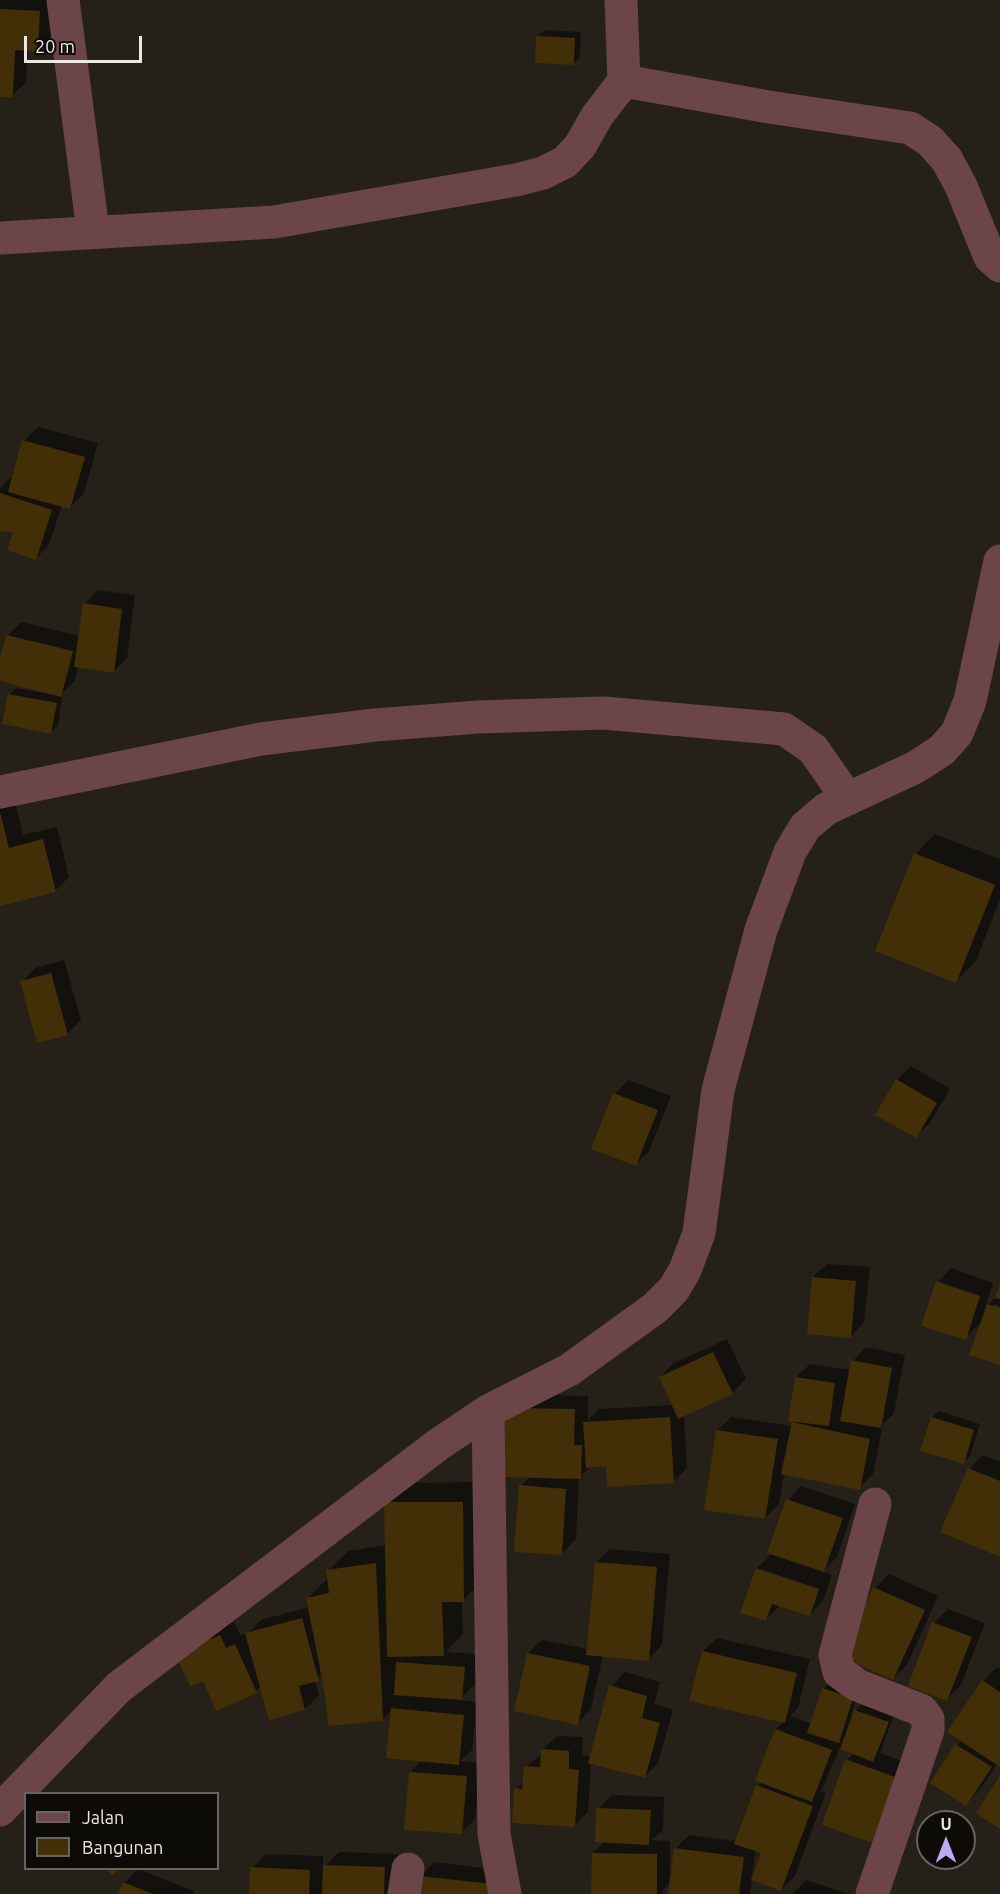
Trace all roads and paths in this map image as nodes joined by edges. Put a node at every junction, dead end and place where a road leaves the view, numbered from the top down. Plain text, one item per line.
1 (63, 0) edge
2 (621, 0) edge
3 (624, 81) junction
4 (93, 231) junction
5 (0, 238) edge
6 (1000, 266) edge
7 (1000, 561) edge
8 (0, 792) edge
9 (848, 799) junction
10 (488, 1412) junction
11 (875, 1504) dead end
12 (0, 1810) edge
13 (505, 1894) edge
14 (872, 1894) edge

1 - 4 street
2 - 3 street
3 - 4 street
3 - 6 street
4 - 5 street
7 - 9 street
8 - 9 street
9 - 10 street
10 - 12 street
10 - 13 street
11 - 14 street

